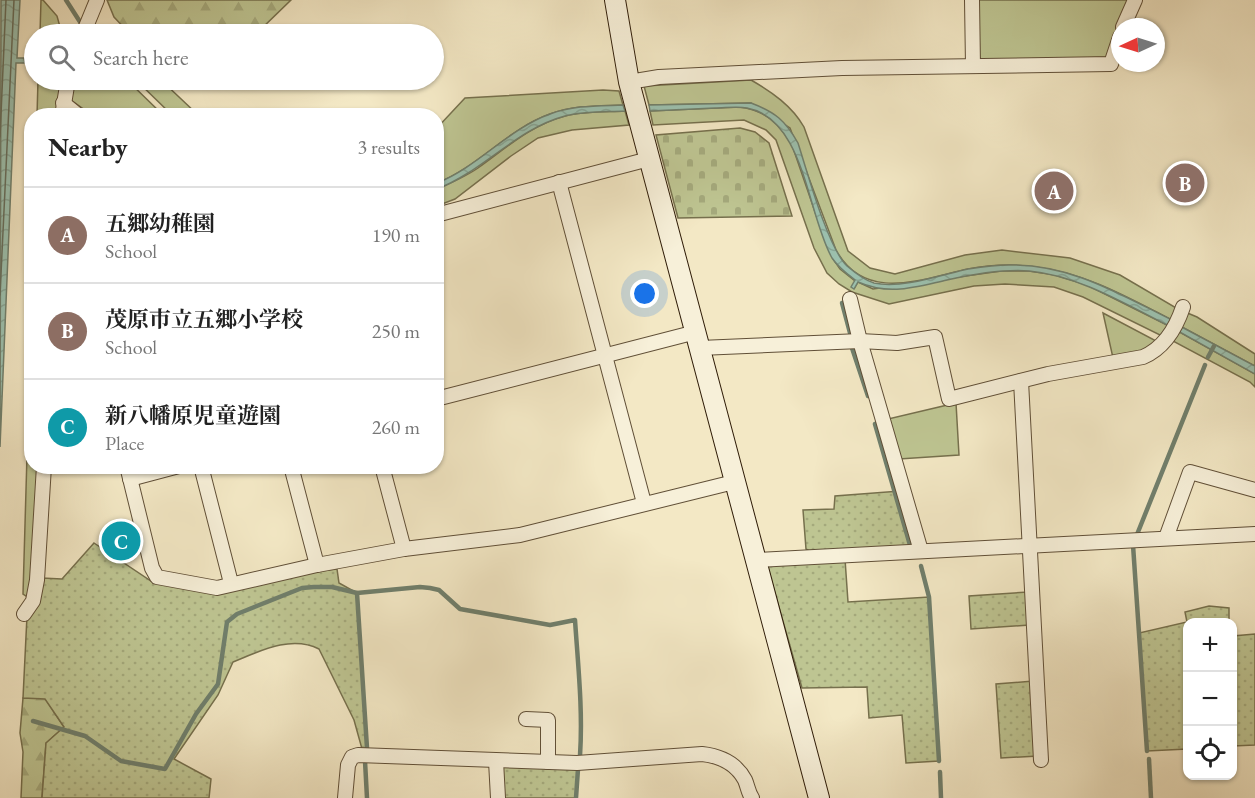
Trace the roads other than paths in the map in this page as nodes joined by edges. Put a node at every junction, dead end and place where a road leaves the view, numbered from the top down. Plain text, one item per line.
1 (97, 0) edge
2 (615, 0) edge
3 (972, 0) edge
4 (1135, 0) edge
5 (1127, 18) edge
6 (87, 24) edge
7 (1111, 64) edge
8 (973, 66) junction
9 (629, 82) junction
10 (66, 90) edge
11 (62, 108) edge
12 (649, 159) junction
13 (560, 182) junction
14 (444, 213) edge
15 (850, 299) dead end
16 (1182, 309) dead end
17 (698, 340) junction
18 (860, 341) junction
19 (605, 355) junction
20 (1021, 381) junction
21 (444, 397) edge
22 (44, 474) edge
23 (128, 474) edge
24 (203, 474) edge
25 (293, 474) edge
26 (384, 474) edge
27 (734, 482) junction
28 (1255, 490) edge
29 (644, 503) junction
30 (1255, 534) edge
31 (1166, 538) junction
32 (1029, 546) junction
33 (404, 549) junction
34 (921, 551) junction
35 (756, 560) junction
36 (317, 565) junction
37 (231, 583) junction
38 (24, 614) dead end
39 (526, 719) dead end
40 (1041, 760) dead end
41 (496, 761) junction
42 (548, 762) junction
43 (345, 798) edge
44 (498, 798) edge
45 (752, 798) edge
46 (819, 798) edge

1 - 6 street
2 - 9 street
3 - 8 street
4 - 5 street
7 - 8 street
8 - 9 street
9 - 12 street
10 - 11 street
12 - 13 street
12 - 17 street
13 - 14 street
13 - 19 street
15 - 18 street
16 - 20 street
17 - 18 street
17 - 19 street
17 - 27 street
18 - 20 street
18 - 34 street
19 - 21 street
19 - 29 street
20 - 32 street
22 - 38 street
23 - 37 street
24 - 37 street
25 - 36 street
26 - 33 street
27 - 29 street
27 - 35 street
28 - 31 street
29 - 33 street
30 - 31 street
31 - 32 street
32 - 34 street
32 - 40 street
33 - 36 street
34 - 35 street
35 - 46 street
36 - 37 street
39 - 42 street
41 - 42 street
41 - 43 street
41 - 44 street
42 - 45 street

